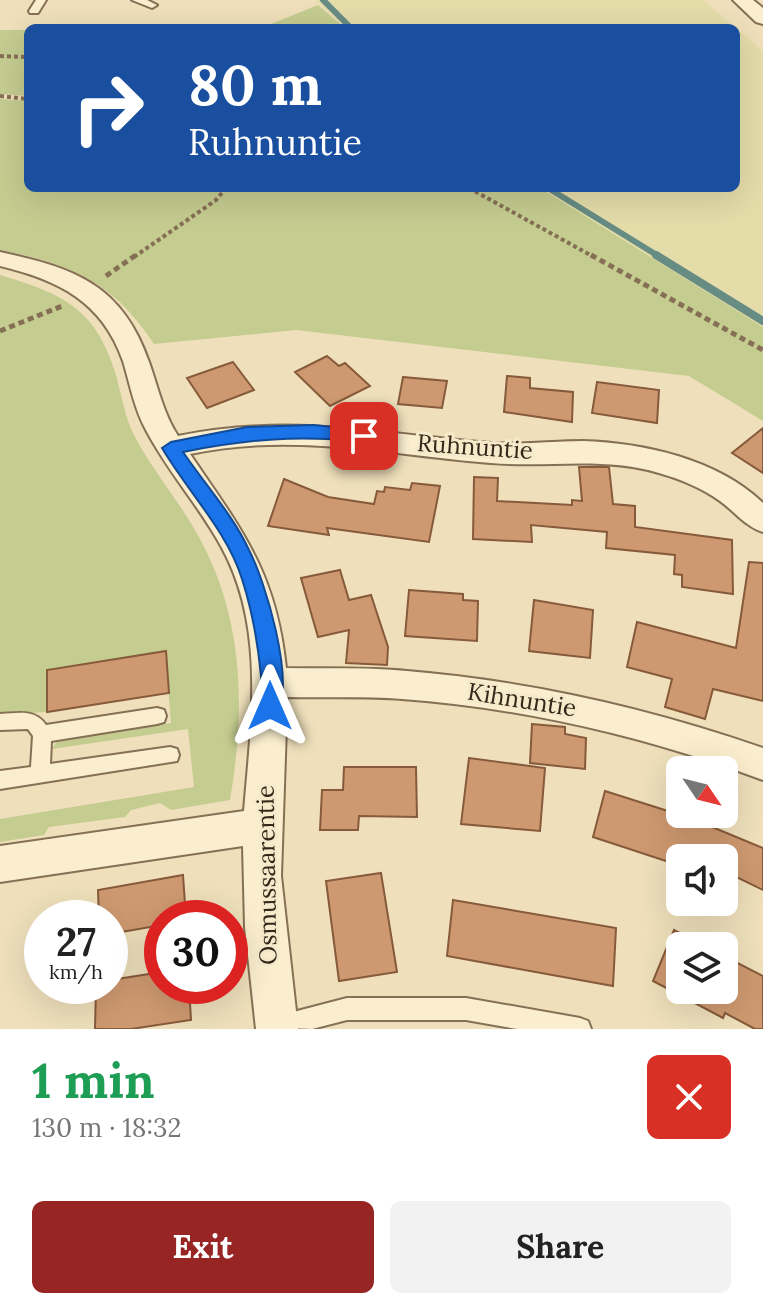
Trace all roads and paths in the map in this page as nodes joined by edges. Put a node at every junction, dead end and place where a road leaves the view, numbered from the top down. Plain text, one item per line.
1 (41, 0) edge
2 (137, 0) edge
3 (742, 0) edge
4 (152, 5) dead end
5 (34, 11) dead end
6 (763, 18) edge
7 (0, 56) edge
8 (24, 57) edge
9 (0, 96) edge
10 (24, 99) edge
11 (221, 192) edge
12 (476, 192) edge
13 (0, 259) edge
14 (84, 296) junction
15 (0, 331) edge
16 (763, 350) edge
17 (171, 448) junction
18 (763, 521) edge
19 (272, 682) junction
20 (157, 716) dead end
21 (0, 722) edge
22 (42, 734) junction
23 (170, 755) dead end
24 (763, 764) edge
25 (40, 774) junction
26 (0, 780) edge
27 (262, 826) junction
28 (0, 864) edge
29 (276, 1028) edge
30 (580, 1029) edge

1 - 5 lane
2 - 4 lane
3 - 6 street
7 - 8 path
9 - 10 path
11 - 14 path
12 - 16 path
13 - 14 street, Osmussaarentie
14 - 15 path
14 - 17 street, Osmussaarentie
17 - 18 street, Ruhnuntie
17 - 19 street, Osmussaarentie
19 - 24 street, Kihnuntie
19 - 27 street, Osmussaarentie
20 - 22 lane
21 - 22 lane
22 - 25 lane
23 - 25 lane
25 - 26 lane
27 - 28 street
27 - 29 street, Osmussaarentie
29 - 30 lane

